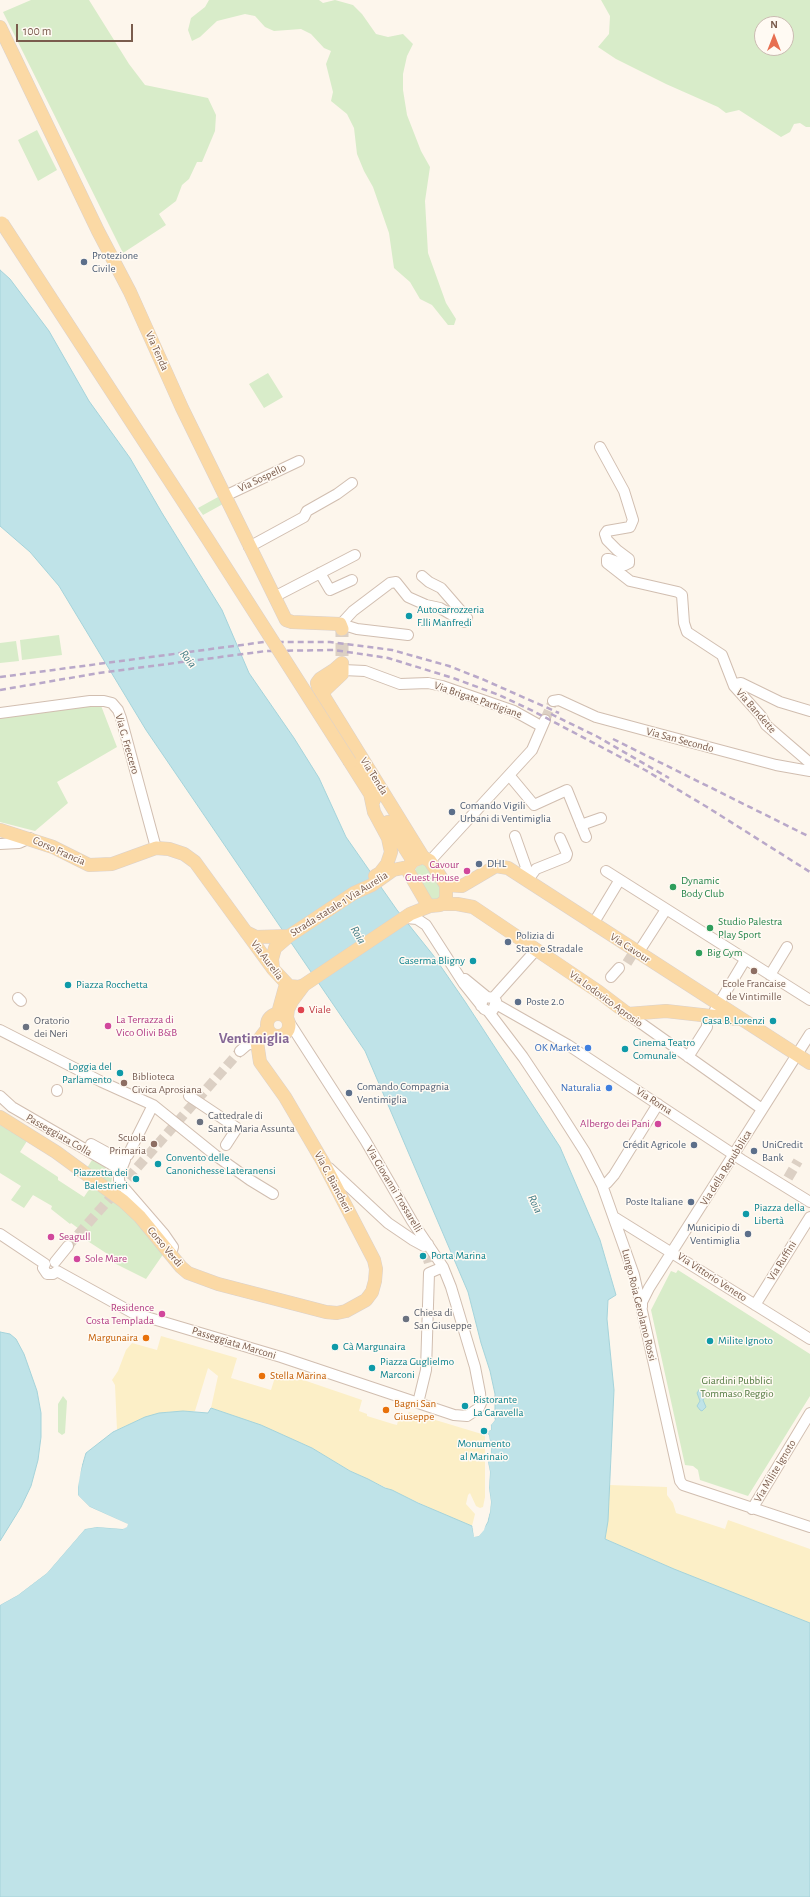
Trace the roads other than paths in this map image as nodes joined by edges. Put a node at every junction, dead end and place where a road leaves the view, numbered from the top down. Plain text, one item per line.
1 (0, 27) edge
2 (1, 221) edge
3 (600, 447) dead end
4 (299, 461) dead end
5 (352, 483) dead end
6 (225, 496) junction
7 (249, 547) junction
8 (355, 555) dead end
9 (320, 574) junction
10 (422, 576) dead end
11 (352, 580) dead end
12 (274, 597) junction
13 (342, 627) junction
14 (408, 635) dead end
15 (342, 663) joint
16 (734, 686) junction
17 (553, 701) dead end
18 (810, 711) edge
19 (0, 713) edge
20 (810, 763) edge
21 (810, 771) edge
22 (509, 776) junction
23 (370, 793) junction
24 (601, 818) dead end
25 (581, 825) junction
26 (0, 830) edge
27 (515, 836) dead end
28 (586, 837) dead end
29 (30, 838) junction
30 (560, 838) dead end
31 (0, 844) edge
32 (156, 848) junction
33 (415, 863) junction
34 (606, 871) dead end
35 (524, 879) junction
36 (619, 881) junction
37 (468, 883) junction
38 (446, 885) junction
39 (354, 893) junction
40 (436, 905) junction
41 (473, 907) junction
42 (665, 911) junction
43 (411, 916) junction
44 (593, 924) junction
45 (426, 926) junction
46 (246, 932) junction
47 (273, 943) junction
48 (788, 947) dead end
49 (536, 950) junction
50 (635, 953) junction
51 (745, 960) junction
52 (619, 968) tunnel mouth
53 (273, 969) junction
54 (770, 975) junction
55 (611, 977) dead end
56 (309, 982) junction
57 (286, 984) junction
58 (810, 1000) edge
59 (489, 1003) junction
60 (718, 1005) junction
61 (628, 1014) junction
62 (709, 1016) junction
63 (285, 1017) junction
64 (742, 1019) junction
65 (0, 1023) edge
66 (268, 1029) junction
67 (0, 1030) edge
68 (810, 1034) edge
69 (257, 1042) junction
70 (240, 1051) tunnel mouth
71 (796, 1054) junction
72 (688, 1057) junction
73 (810, 1063) edge
74 (0, 1096) edge
75 (189, 1096) dead end
76 (658, 1104) junction
77 (153, 1105) junction
78 (762, 1109) junction
79 (0, 1117) edge
80 (91, 1144) dead end
81 (226, 1145) dead end
82 (734, 1154) junction
83 (125, 1162) junction
84 (323, 1162) junction
85 (602, 1185) junction
86 (273, 1194) dead end
87 (810, 1202) edge
88 (614, 1217) junction
89 (810, 1217) edge
90 (0, 1234) edge
91 (68, 1246) tunnel mouth
92 (426, 1247) junction
93 (673, 1252) junction
94 (171, 1254) junction
95 (52, 1265) junction
96 (443, 1268) junction
97 (634, 1275) junction
98 (654, 1280) junction
99 (755, 1304) junction
100 (358, 1305) joint
101 (641, 1310) junction
102 (810, 1339) edge
103 (475, 1367) joint
104 (418, 1403) junction
105 (810, 1413) edge
106 (752, 1509) junction
107 (810, 1527) edge

1 - 6 main road, Via Tenda
2 - 23 main road, bridge
3 - 16 street, Via Bandette
4 - 6 street, Via Sospello
5 - 7 street
6 - 7 main road, Via Tenda
7 - 12 main road, Via Tenda
8 - 9 street
9 - 11 street
9 - 12 street
10 - 13 street
12 - 13 main road, Via Tenda
13 - 14 street
15 - 22 street, Via Brigate Partigiane
15 - 33 main road, Via Tenda
16 - 18 street
16 - 20 street, Via Bandette
17 - 21 street, Via San Secondo
19 - 32 street, Via G. Freccero
22 - 25 street
22 - 33 street
23 - 33 main road
23 - 39 main road
24 - 25 street
25 - 28 street
26 - 29 main road, Corso Francia
27 - 35 street
29 - 31 street
29 - 32 main road, Corso Francia
30 - 35 street
32 - 46 main road, Corso Francia
33 - 38 main road
33 - 39 main road, Strada statale 1 Via Aurelia
33 - 40 main road
34 - 36 street
35 - 37 main road, Via Cavour
35 - 44 main road, Via Cavour
36 - 42 street
36 - 44 street
37 - 38 main road, Via Cavour
37 - 41 main road
38 - 40 main road
39 - 47 main road, Strada statale 1 Via Aurelia
40 - 41 main road, Via Lodovico Aprosio
40 - 43 main road
40 - 45 street
41 - 49 main road, Via Lodovico Aprosio
42 - 50 street
42 - 51 street
43 - 45 street
43 - 56 main road
44 - 50 main road, Via Cavour
45 - 59 street, Via Roma
46 - 47 main road
46 - 53 main road, Via Aurelia
47 - 53 main road
48 - 54 street
49 - 59 street
49 - 61 main road, Via Lodovico Aprosio
50 - 60 main road, Via Cavour
51 - 54 street
51 - 60 street
52 - 55 street
53 - 57 main road, Via Aurelia
54 - 58 street
56 - 57 main road, Via Aurelia
56 - 63 main road
57 - 63 main road
59 - 76 street, Via Roma
59 - 85 street, Lungo Roia Gerolamo Rossi
60 - 62 street
60 - 64 main road, Via Cavour
61 - 62 main road
61 - 72 street, Via Lodovico Aprosio
62 - 64 main road
62 - 72 street
63 - 66 main road
63 - 66 main road
63 - 92 street, Via Giovanni Trossarelli
64 - 71 main road, Via Cavour
65 - 67 street
66 - 69 main road
67 - 77 street
68 - 71 street, Via della Repubblica
69 - 70 street
69 - 84 main road, Via G. Biancheri
71 - 73 main road, Via Cavour
71 - 78 street, Via della Repubblica
72 - 78 street, Via Lodovico Aprosio
74 - 83 street, Passeggiata Colla
75 - 81 street
76 - 82 street, Via Roma
76 - 85 street
77 - 83 street
77 - 86 street
78 - 82 street, Via della Repubblica
79 - 94 main road, Corso Verdi
80 - 83 street
82 - 87 street, Via Roma
82 - 93 street, Via della Repubblica
83 - 94 street
84 - 92 street
84 - 100 main road, Via G. Biancheri
85 - 88 street, Lungo Roia Gerolamo Rossi
88 - 93 street, Via Vittorio Veneto
88 - 97 street, Lungo Roia Gerolamo Rossi
89 - 99 street, Via Ruffini
90 - 95 street, Passeggiata Marconi
91 - 95 street
92 - 96 street, Via Giovanni Trossarelli
93 - 98 street, Via della Repubblica
93 - 99 street, Via Vittorio Veneto
94 - 100 main road, Corso Verdi
95 - 104 street, Passeggiata Marconi
96 - 103 street, Via Giovanni Trossarelli
96 - 104 street
97 - 98 street
97 - 101 street, Lungo Roia Gerolamo Rossi
98 - 101 street, Via della Repubblica
99 - 102 street, Via Vittorio Veneto
101 - 106 street, Lungo Roia Gerolamo Rossi
103 - 104 street, Passeggiata Marconi
105 - 106 street, Via Milite Ignoto
106 - 107 street

